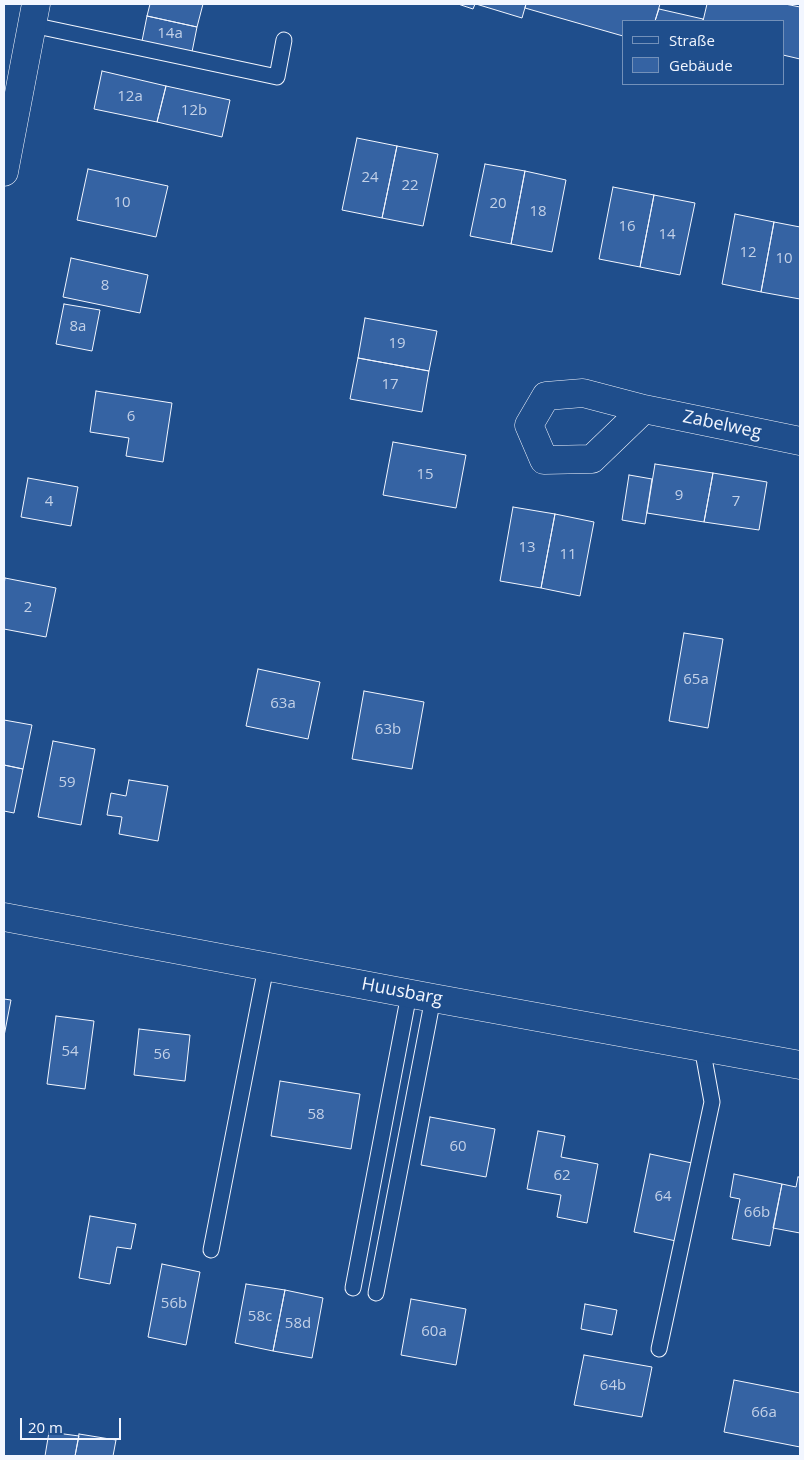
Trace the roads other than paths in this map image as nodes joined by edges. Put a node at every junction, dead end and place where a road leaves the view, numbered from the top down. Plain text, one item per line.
1 (34, 14) edge
2 (284, 40) dead end
3 (4, 172) edge
4 (644, 409) dead end
5 (800, 441) edge
6 (4, 917) edge
7 (266, 966) junction
8 (421, 996) junction
9 (702, 1047) junction
10 (800, 1065) edge
11 (211, 1250) dead end
12 (353, 1288) dead end
13 (376, 1293) dead end
14 (659, 1348) dead end

1 - 2 lane
1 - 3 street
4 - 5 street, Zabelweg
6 - 7 street, Huusbarg
7 - 8 street, Huusbarg
7 - 11 lane
8 - 9 street, Huusbarg
8 - 12 lane
8 - 13 lane
9 - 10 street, Huusbarg
9 - 14 lane

